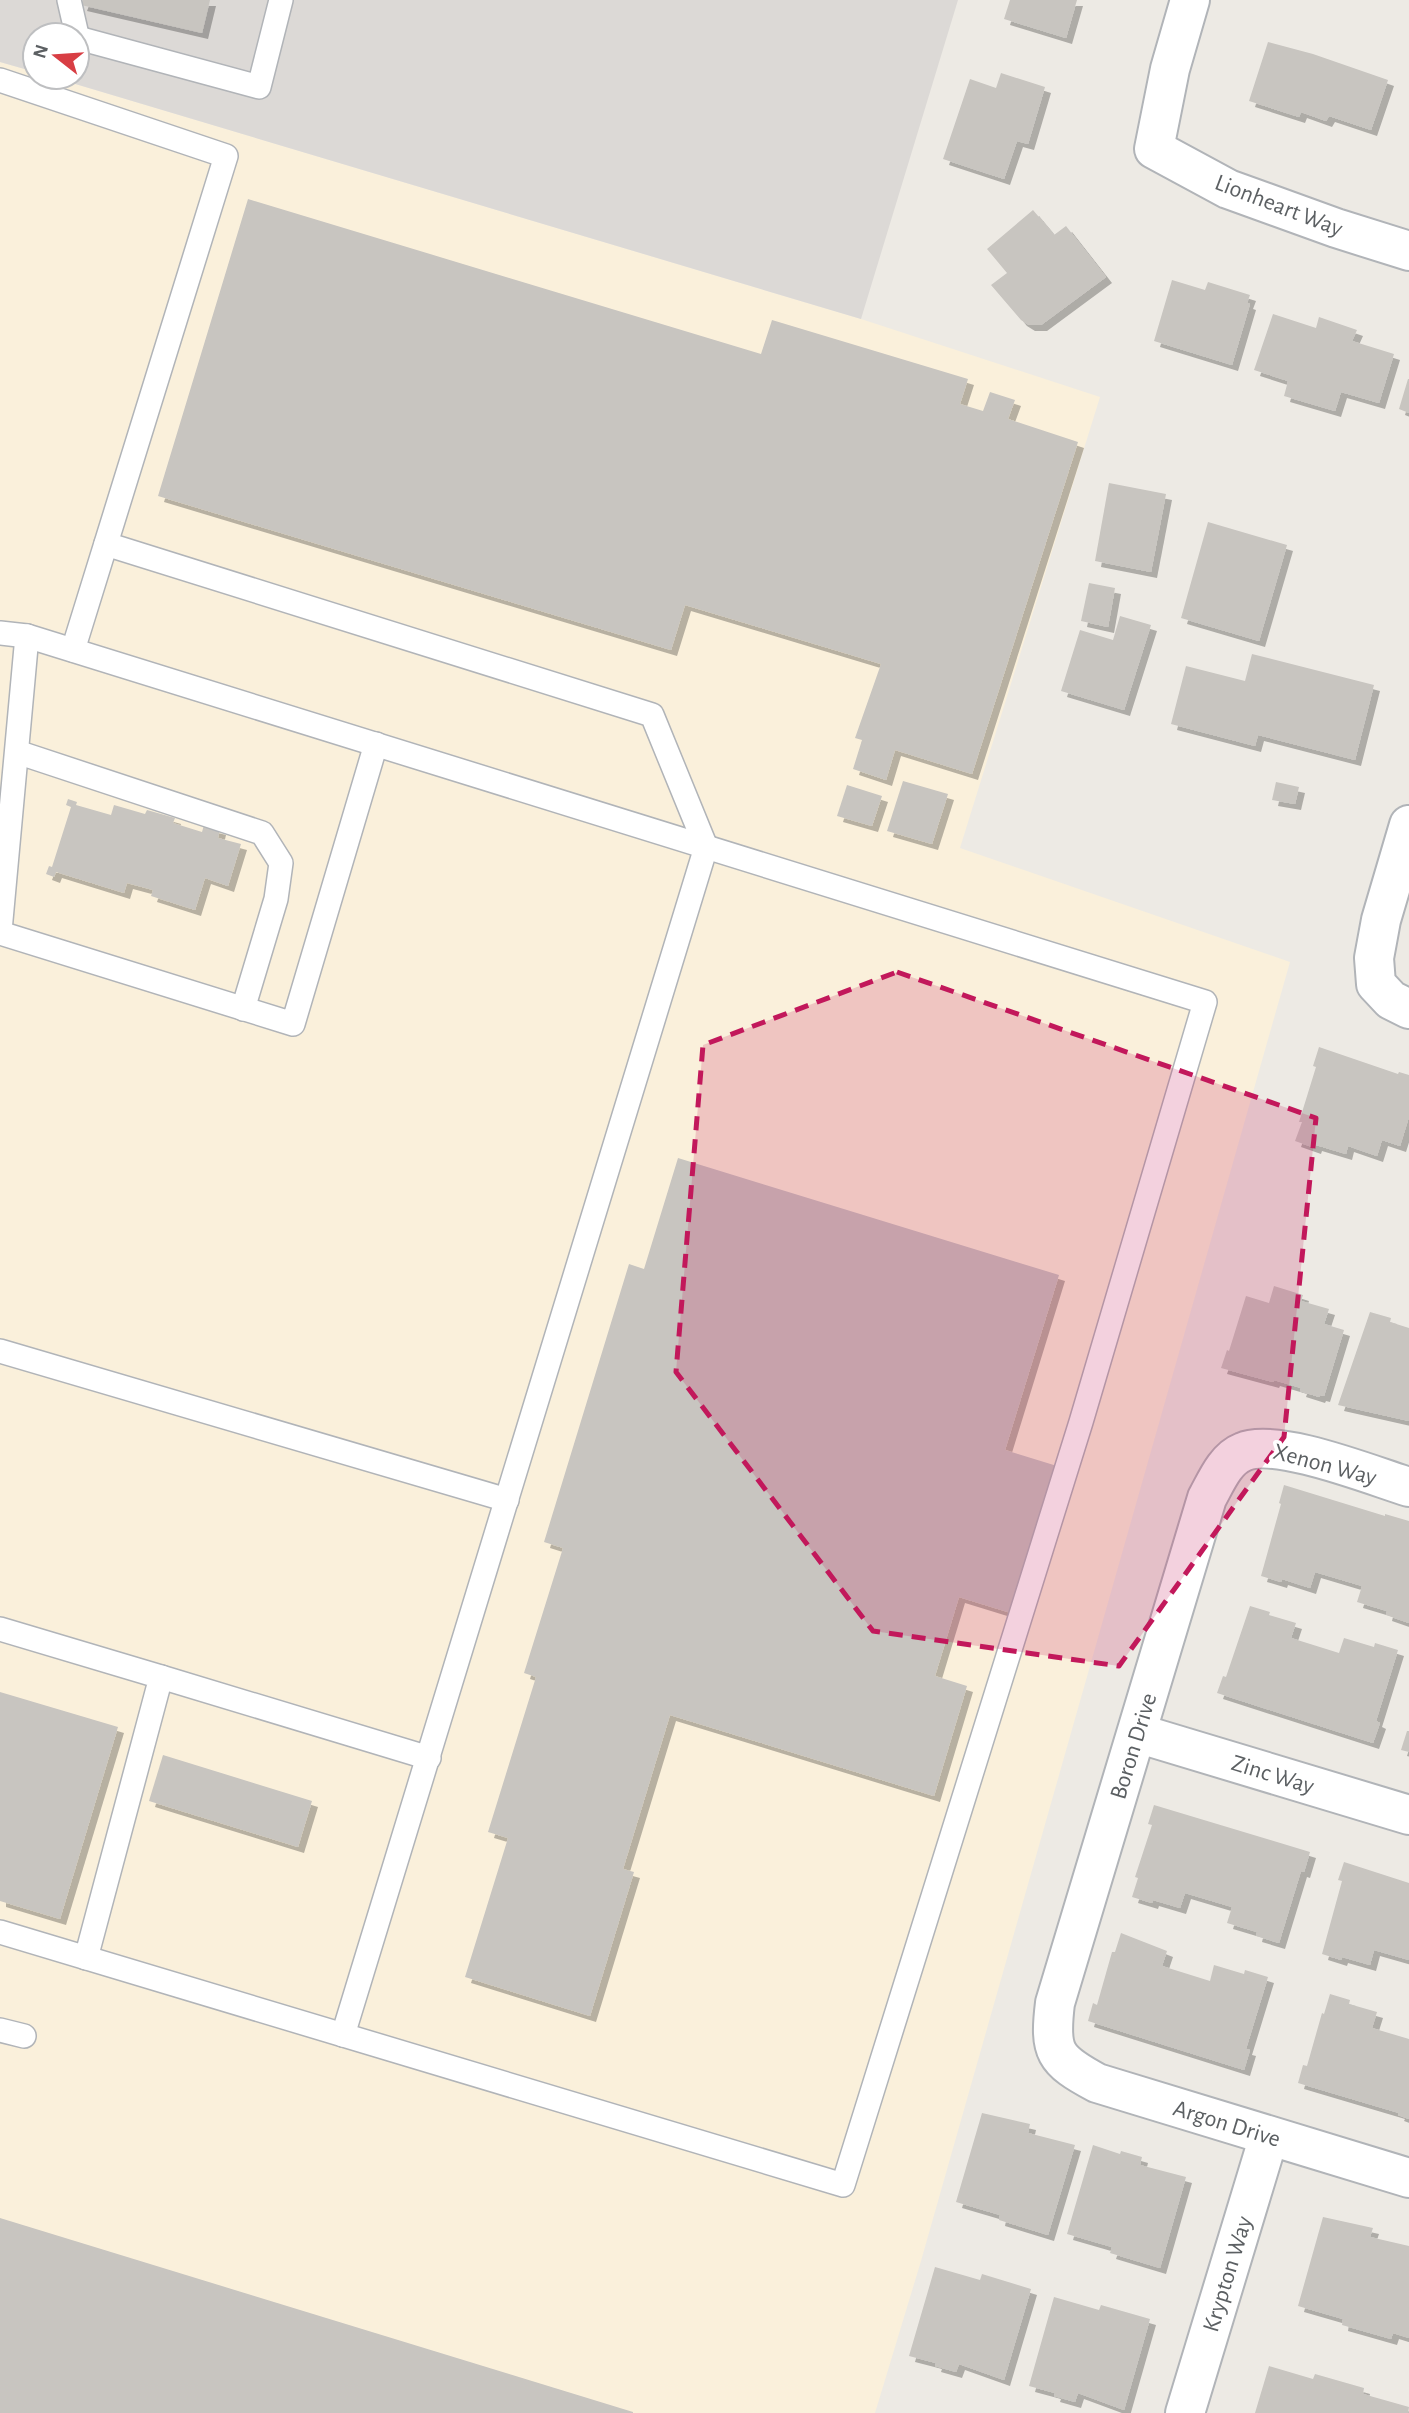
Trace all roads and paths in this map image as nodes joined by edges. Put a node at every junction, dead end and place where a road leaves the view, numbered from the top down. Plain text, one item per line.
1 (69, 0) edge
2 (281, 0) edge
3 (1190, 0) edge
4 (74, 21) edge
5 (91, 42) edge
6 (0, 80) edge
7 (1409, 251) edge
8 (106, 544) junction
9 (0, 634) edge
10 (27, 636) junction
11 (73, 650) junction
12 (376, 744) junction
13 (17, 752) junction
14 (1409, 825) edge
15 (706, 847) junction
16 (0, 932) edge
17 (243, 1009) junction
18 (1409, 1009) edge
19 (0, 1351) edge
20 (1241, 1452) joint
21 (1409, 1487) edge
22 (507, 1500) junction
23 (0, 1629) edge
24 (161, 1677) junction
25 (1137, 1733) junction
26 (429, 1758) junction
27 (1409, 1815) edge
28 (0, 1932) edge
29 (86, 1958) junction
30 (0, 2030) edge
31 (343, 2035) junction
32 (24, 2036) dead end
33 (1055, 2050) joint
34 (1269, 2136) junction
35 (1409, 2178) edge
36 (1185, 2413) edge

1 - 4 lane
2 - 5 lane
3 - 7 street, Lionheart Way
6 - 8 lane
8 - 11 lane
8 - 15 lane
9 - 10 lane
10 - 11 lane
10 - 13 lane
11 - 12 lane
12 - 15 lane
12 - 17 lane
13 - 16 lane
13 - 17 lane
14 - 18 street
15 - 22 lane
15 - 31 lane
16 - 17 lane
19 - 22 lane
20 - 21 street, Xenon Way
20 - 25 street, Boron Drive
22 - 26 lane
23 - 24 lane
24 - 26 lane
24 - 29 lane
25 - 27 street, Zinc Way
25 - 33 street, Boron Drive
26 - 31 lane
28 - 29 lane
29 - 31 lane
30 - 32 lane
33 - 34 street, Argon Drive
34 - 35 street, Argon Drive
34 - 36 street, Krypton Way

